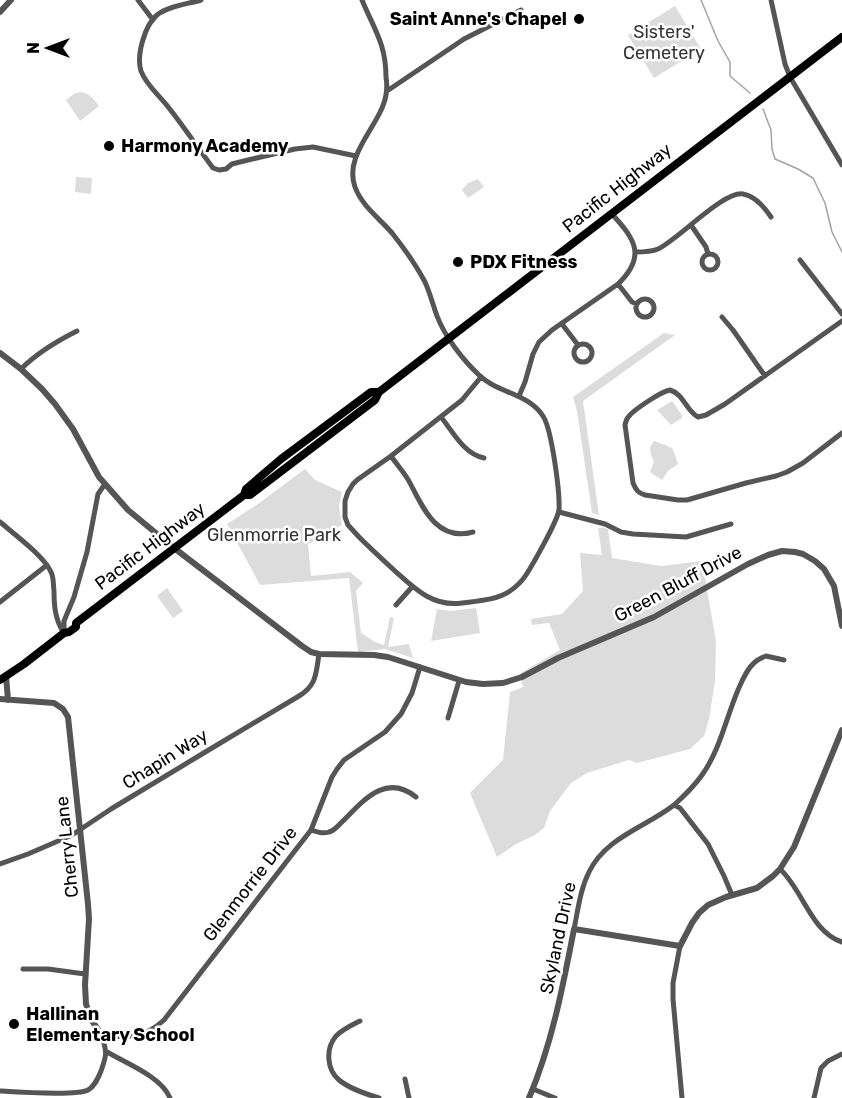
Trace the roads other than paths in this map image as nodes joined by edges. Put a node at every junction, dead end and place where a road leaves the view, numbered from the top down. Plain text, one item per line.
1 (11, 0) edge
2 (138, 0) edge
3 (201, 0) edge
4 (362, 0) edge
5 (771, 0) edge
6 (183, 3) edge
7 (521, 10) dead end
8 (0, 12) edge
9 (153, 20) junction
10 (842, 37) edge
11 (790, 77) junction
12 (387, 91) junction
13 (356, 156) junction
14 (842, 165) edge
15 (611, 213) junction
16 (771, 217) dead end
17 (691, 225) junction
18 (635, 252) junction
19 (708, 254) dead end
20 (800, 260) dead end
21 (618, 284) junction
22 (637, 304) dead end
23 (842, 314) edge
24 (722, 317) dead end
25 (842, 321) edge
26 (562, 324) junction
27 (77, 331) dead end
28 (449, 338) junction
29 (578, 345) dead end
30 (0, 353) edge
31 (21, 369) junction
32 (765, 375) junction
33 (481, 378) junction
34 (519, 396) junction
35 (441, 417) junction
36 (842, 433) edge
37 (391, 456) junction
38 (484, 458) dead end
39 (105, 484) junction
40 (559, 512) junction
41 (0, 522) edge
42 (731, 524) dead end
43 (473, 532) dead end
44 (174, 548) junction
45 (46, 565) junction
46 (412, 587) junction
47 (0, 602) edge
48 (396, 605) dead end
49 (842, 626) edge
50 (64, 633) junction
51 (320, 654) junction
52 (784, 660) dead end
53 (420, 667) junction
54 (3, 678) edge
55 (459, 681) junction
56 (0, 699) edge
57 (8, 700) junction
58 (448, 718) dead end
59 (842, 730) edge
60 (416, 797) dead end
61 (674, 805) junction
62 (311, 830) junction
63 (80, 831) junction
64 (0, 864) edge
65 (780, 869) junction
66 (732, 895) junction
67 (574, 929) junction
68 (842, 942) edge
69 (680, 946) junction
70 (23, 969) dead end
71 (85, 974) junction
72 (360, 1021) dead end
73 (102, 1036) junction
74 (107, 1052) junction
75 (842, 1054) edge
76 (405, 1079) dead end
77 (533, 1089) junction
78 (0, 1091) edge
79 (71, 1095) edge
80 (370, 1097) edge
81 (170, 1098) edge
82 (379, 1098) edge
83 (409, 1098) edge
84 (529, 1098) edge
85 (555, 1098) edge
86 (682, 1098) edge
87 (814, 1098) edge

1 - 8 street
2 - 9 street
3 - 6 street
4 - 12 street
5 - 11 street
6 - 9 street
7 - 12 street
9 - 13 street
10 - 11 main road, Pacific Highway
11 - 14 street
11 - 15 main road, Pacific Highway
12 - 13 street
13 - 28 street
15 - 18 street
15 - 28 main road, Pacific Highway
16 - 17 street
17 - 18 street
17 - 19 street
18 - 21 street
20 - 23 street
21 - 22 street
21 - 26 street
24 - 32 street
25 - 32 street
26 - 29 street
26 - 34 street
27 - 31 street
28 - 33 street
28 - 44 main road, Pacific Highway
30 - 31 street
31 - 39 street
32 - 36 street
33 - 34 street
33 - 35 street
34 - 40 street
35 - 37 street
35 - 38 street
37 - 43 street
37 - 46 street
39 - 44 street
39 - 50 street
40 - 42 street
40 - 46 street
41 - 45 street
44 - 50 main road, Pacific Highway
44 - 51 street
45 - 47 street
45 - 50 street
46 - 48 street
49 - 55 street, Green Bluff Drive
50 - 54 main road, Pacific Highway
51 - 53 street
51 - 63 street, Chapin Way
52 - 61 street, Skyland Drive
53 - 55 street, Green Bluff Drive
53 - 62 street, Glenmorrie Drive
54 - 57 street
55 - 58 street
56 - 57 street, Cherry Lane
57 - 63 street, Cherry Lane
59 - 65 street
60 - 62 street
61 - 66 street
61 - 67 street, Skyland Drive
62 - 73 street, Glenmorrie Drive
63 - 64 street, Chapin Way
63 - 71 street, Cherry Lane
65 - 66 street
65 - 68 street
66 - 69 street
67 - 69 street
67 - 77 street, Skyland Drive
69 - 86 street
70 - 71 street
71 - 73 street, Cherry Lane
72 - 80 street
73 - 74 street
74 - 79 street
74 - 81 street
75 - 87 street
76 - 83 street
77 - 84 street, Skyland Drive
77 - 85 street
78 - 79 street
80 - 82 street

